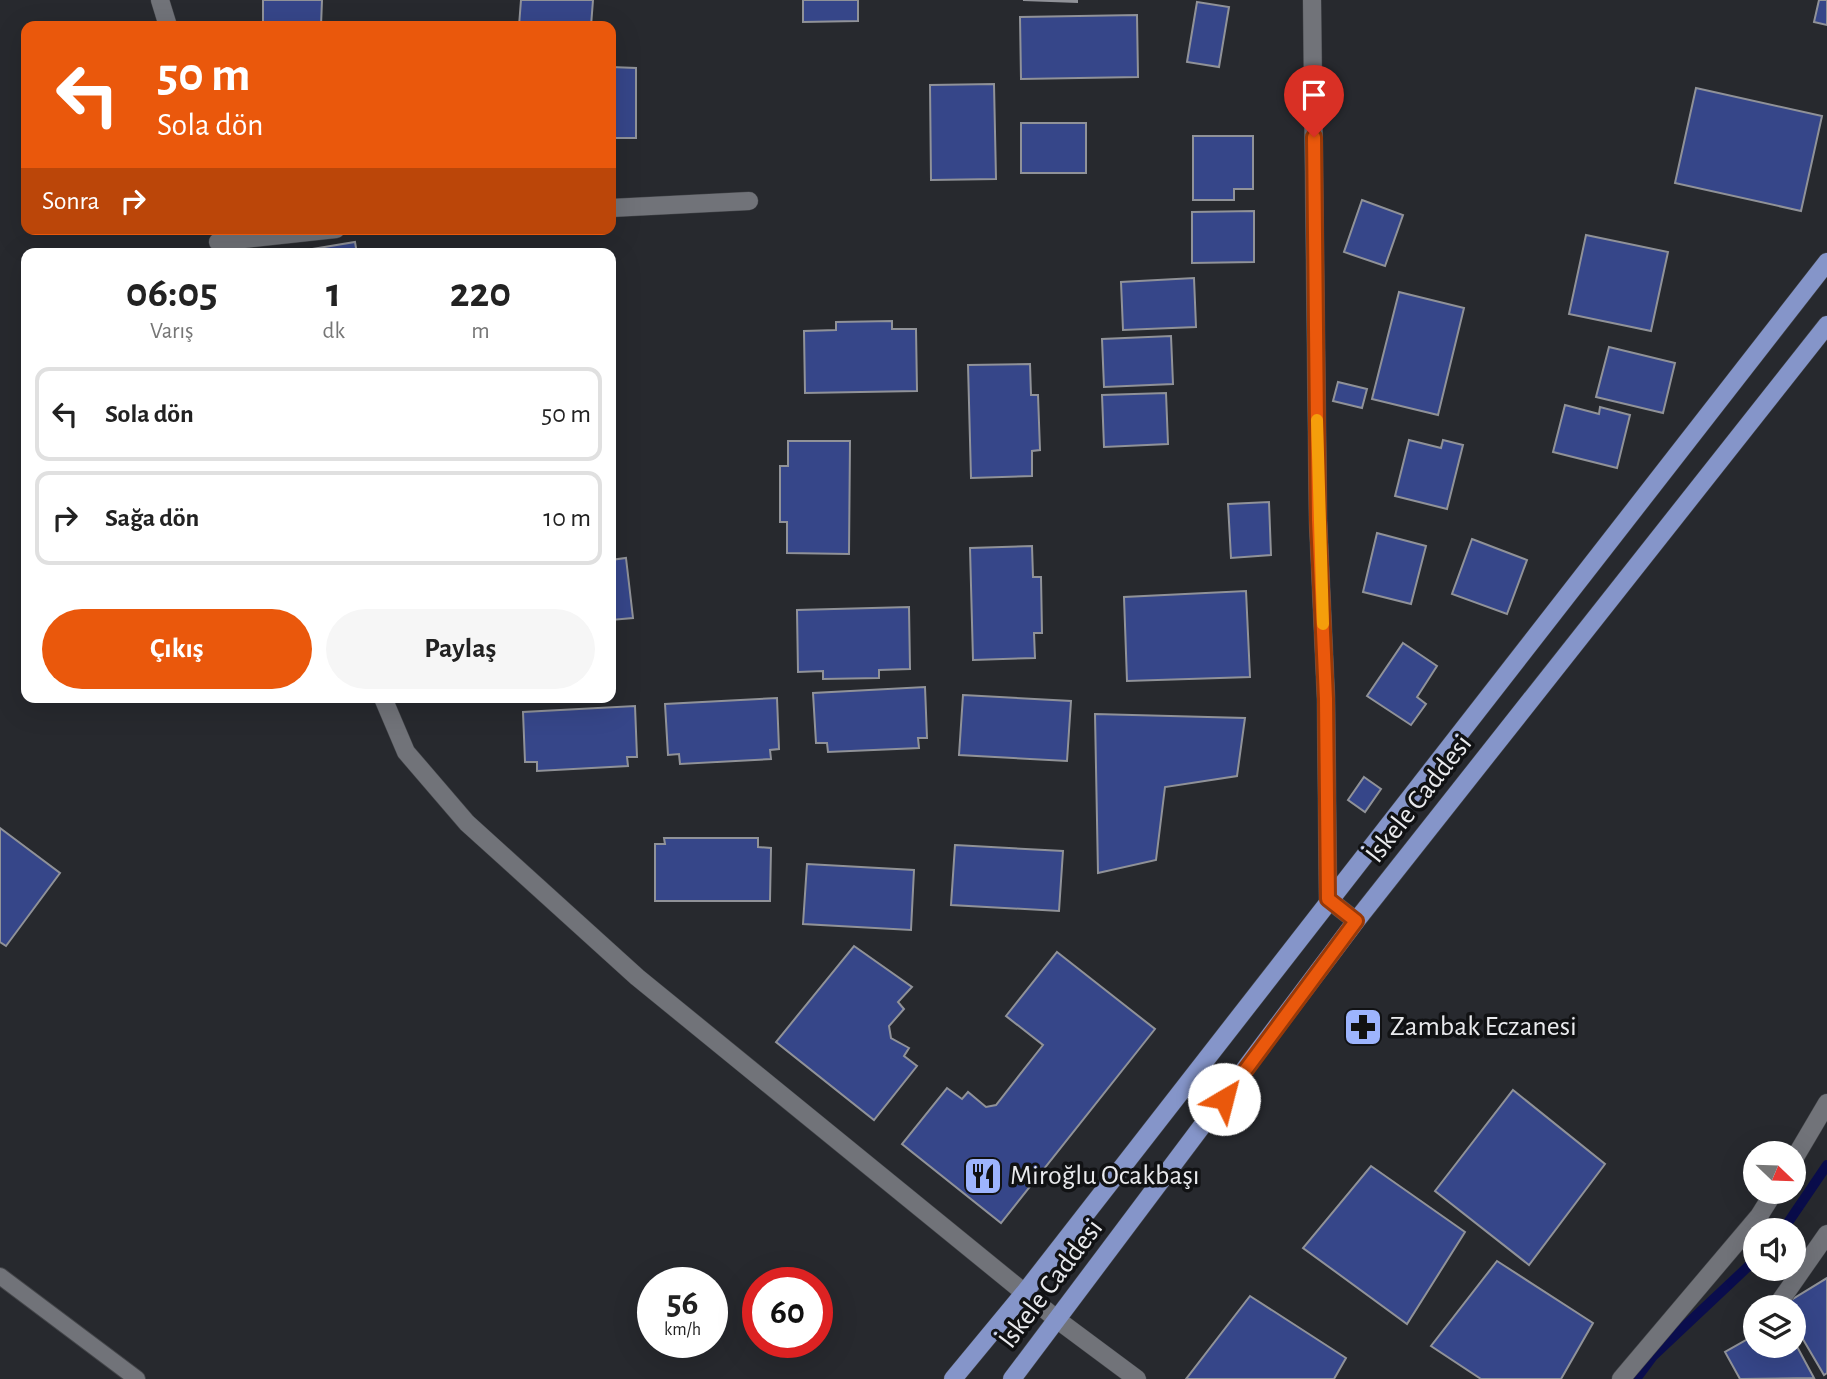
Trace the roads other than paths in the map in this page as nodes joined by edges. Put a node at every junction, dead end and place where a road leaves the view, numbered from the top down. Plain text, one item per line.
1 (160, 0) edge
2 (1312, 0) edge
3 (166, 21) edge
4 (748, 201) dead end
5 (616, 208) edge
6 (282, 235) edge
7 (218, 242) edge
8 (1827, 262) edge
9 (1827, 326) edge
10 (385, 703) edge
11 (1328, 899) junction
12 (1356, 921) junction
13 (1827, 1103) edge
14 (1804, 1141) edge
15 (1766, 1204) edge
16 (1827, 1234) edge
17 (0, 1276) edge
18 (1025, 1292) junction
19 (1784, 1295) edge
20 (1059, 1321) junction
21 (136, 1379) edge
22 (953, 1379) edge
23 (1012, 1379) edge
24 (1137, 1379) edge
25 (1621, 1379) edge

1 - 3 street
2 - 11 street
4 - 5 street
6 - 7 street
8 - 11 main road
9 - 12 main road, İskele Caddesi
10 - 18 street
11 - 12 street
11 - 18 main road
12 - 20 main road, İskele Caddesi
13 - 14 street
15 - 25 street
16 - 19 street
17 - 21 lane
18 - 20 street
18 - 22 main road
20 - 23 main road, İskele Caddesi
20 - 24 street

